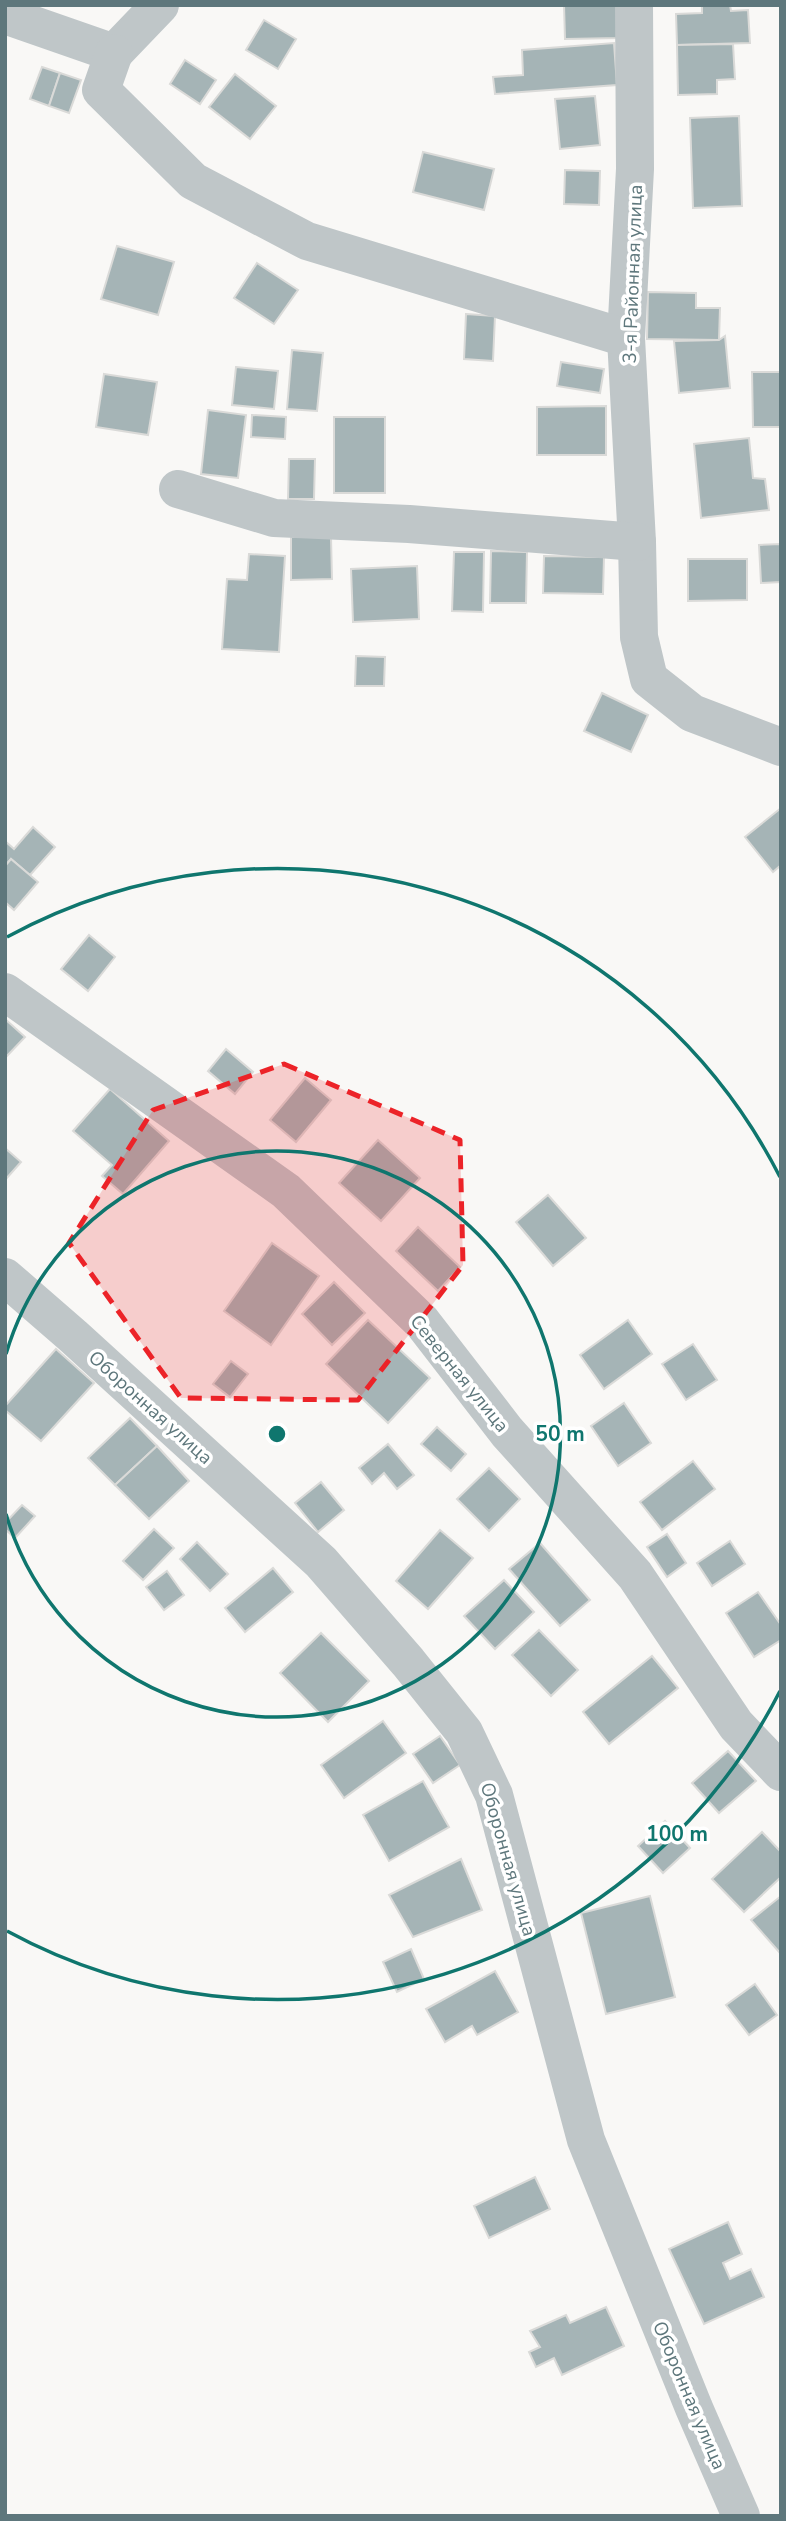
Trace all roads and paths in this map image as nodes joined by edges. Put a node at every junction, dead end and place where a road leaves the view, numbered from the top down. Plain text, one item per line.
1 (160, 5) edge
2 (634, 5) edge
3 (5, 15) edge
4 (114, 53) junction
5 (626, 338) junction
6 (178, 489) dead end
7 (638, 542) junction
8 (781, 747) edge
9 (5, 992) edge
10 (5, 1278) edge
11 (781, 1772) edge
12 (741, 2516) edge

1 - 4 street
2 - 5 street, 3-я Районная улица
3 - 4 street
4 - 5 street
5 - 7 street, 3-я Районная улица
6 - 7 street
7 - 8 street, 3-я Районная улица
9 - 11 street, Северная улица
10 - 12 street, Оборонная улица

